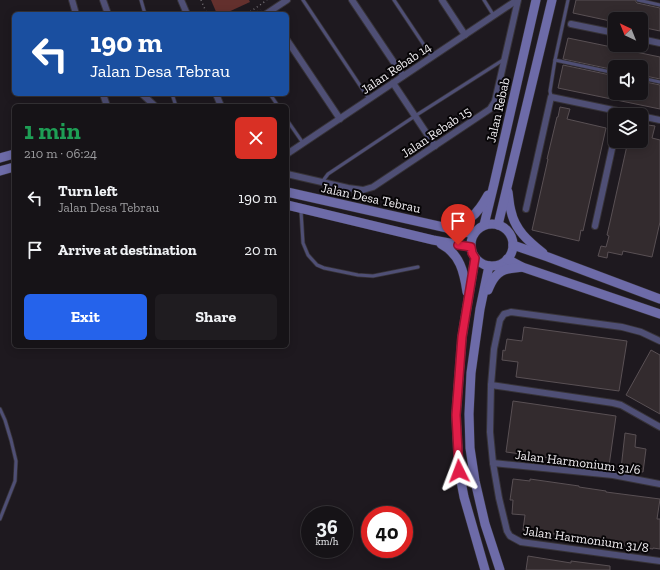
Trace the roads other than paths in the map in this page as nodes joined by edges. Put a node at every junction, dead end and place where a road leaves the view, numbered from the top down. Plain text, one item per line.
1 (72, 0) edge
2 (103, 0) edge
3 (141, 0) edge
4 (181, 0) edge
5 (287, 0) edge
6 (303, 0) edge
7 (352, 0) edge
8 (394, 0) edge
9 (442, 0) edge
10 (484, 0) edge
11 (518, 0) edge
12 (536, 0) edge
13 (552, 0) edge
14 (568, 0) edge
15 (638, 0) edge
16 (660, 5) edge
17 (75, 12) edge
18 (107, 12) edge
19 (145, 12) edge
20 (185, 12) edge
21 (269, 12) edge
22 (494, 16) junction
23 (571, 24) dead end
24 (608, 32) edge
25 (465, 35) junction
26 (648, 40) edge
27 (289, 43) edge
28 (660, 43) edge
29 (432, 57) junction
30 (505, 59) junction
31 (555, 60) junction
32 (608, 71) edge
33 (403, 76) junction
34 (648, 79) edge
35 (660, 82) edge
36 (393, 83) junction
37 (144, 96) edge
38 (551, 97) junction
39 (369, 100) junction
40 (153, 104) edge
41 (608, 110) edge
42 (415, 116) junction
43 (648, 117) edge
44 (340, 119) junction
45 (660, 120) edge
46 (289, 123) edge
47 (303, 143) junction
48 (435, 146) junction
49 (612, 148) edge
50 (289, 153) edge
51 (12, 155) edge
52 (0, 158) edge
53 (12, 168) edge
54 (0, 171) edge
55 (289, 175) edge
56 (321, 183) junction
57 (494, 184) junction
58 (507, 188) junction
59 (289, 192) edge
60 (289, 205) edge
61 (301, 208) junction
62 (526, 209) dead end
63 (498, 224) junction
64 (484, 225) junction
65 (595, 226) dead end
66 (447, 228) junction
67 (474, 234) junction
68 (433, 240) junction
69 (513, 245) junction
70 (471, 247) junction
71 (548, 257) junction
72 (475, 258) junction
73 (507, 259) junction
74 (489, 266) junction
75 (418, 267) dead end
76 (522, 267) junction
77 (660, 299) edge
78 (468, 301) junction
79 (480, 310) junction
80 (660, 314) edge
81 (660, 341) edge
82 (491, 385) junction
83 (0, 409) edge
84 (660, 427) edge
85 (493, 462) junction
86 (660, 484) edge
87 (0, 517) edge
88 (660, 561) edge
89 (485, 570) edge
90 (500, 570) edge

1 - 17 street
2 - 18 street
3 - 19 lane
4 - 20 street
5 - 21 street
6 - 39 lane
7 - 33 street
8 - 29 lane
9 - 25 street
10 - 22 lane
11 - 22 street, Jalan Rebab 14
11 - 30 street, Jalan Rebab 15
12 - 57 main road, Jalan Rebab
13 - 58 main road
14 - 31 lane
15 - 16 lane
22 - 25 street, Jalan Rebab 14
23 - 24 street
25 - 29 street, Jalan Rebab 14
26 - 28 street
27 - 44 street
29 - 33 street, Jalan Rebab 14
30 - 42 lane
30 - 48 street, Jalan Rebab 15
31 - 32 lane
31 - 38 lane
33 - 36 street, Jalan Rebab 14
34 - 35 lane
36 - 39 street, Jalan Rebab 14
36 - 42 street
37 - 40 street
38 - 41 street
38 - 62 street
39 - 44 street, Jalan Rebab 14
42 - 48 street
42 - 56 lane
43 - 45 street
44 - 47 street, Jalan Rebab 14
46 - 47 lane
47 - 50 street, Jalan Rebab 14
48 - 56 street, Jalan Rebab 15
49 - 65 street
51 - 52 main road
53 - 54 main road
55 - 56 street, Jalan Rebab 15
57 - 64 main road, Jalan Rebab
57 - 66 main road
58 - 63 main road
58 - 71 main road
59 - 66 main road, Jalan Desa Tebrau
60 - 61 main road, Jalan Desa Tebrau
61 - 68 main road, Jalan Desa Tebrau
61 - 75 lane
63 - 64 main road
63 - 69 main road
64 - 67 main road
66 - 67 main road, Jalan Desa Tebrau
67 - 70 main road
68 - 70 main road, Jalan Desa Tebrau
68 - 78 main road
69 - 71 main road
69 - 73 main road
70 - 72 main road
71 - 77 main road
72 - 74 main road
72 - 78 main road
73 - 74 main road
73 - 76 main road
74 - 79 main road
76 - 79 main road
76 - 80 main road
78 - 89 main road
79 - 90 main road
81 - 82 street
82 - 84 street
82 - 85 street
83 - 87 lane
85 - 86 street, Jalan Harmonium 31/6
85 - 88 street, Jalan Harmonium 31/8

